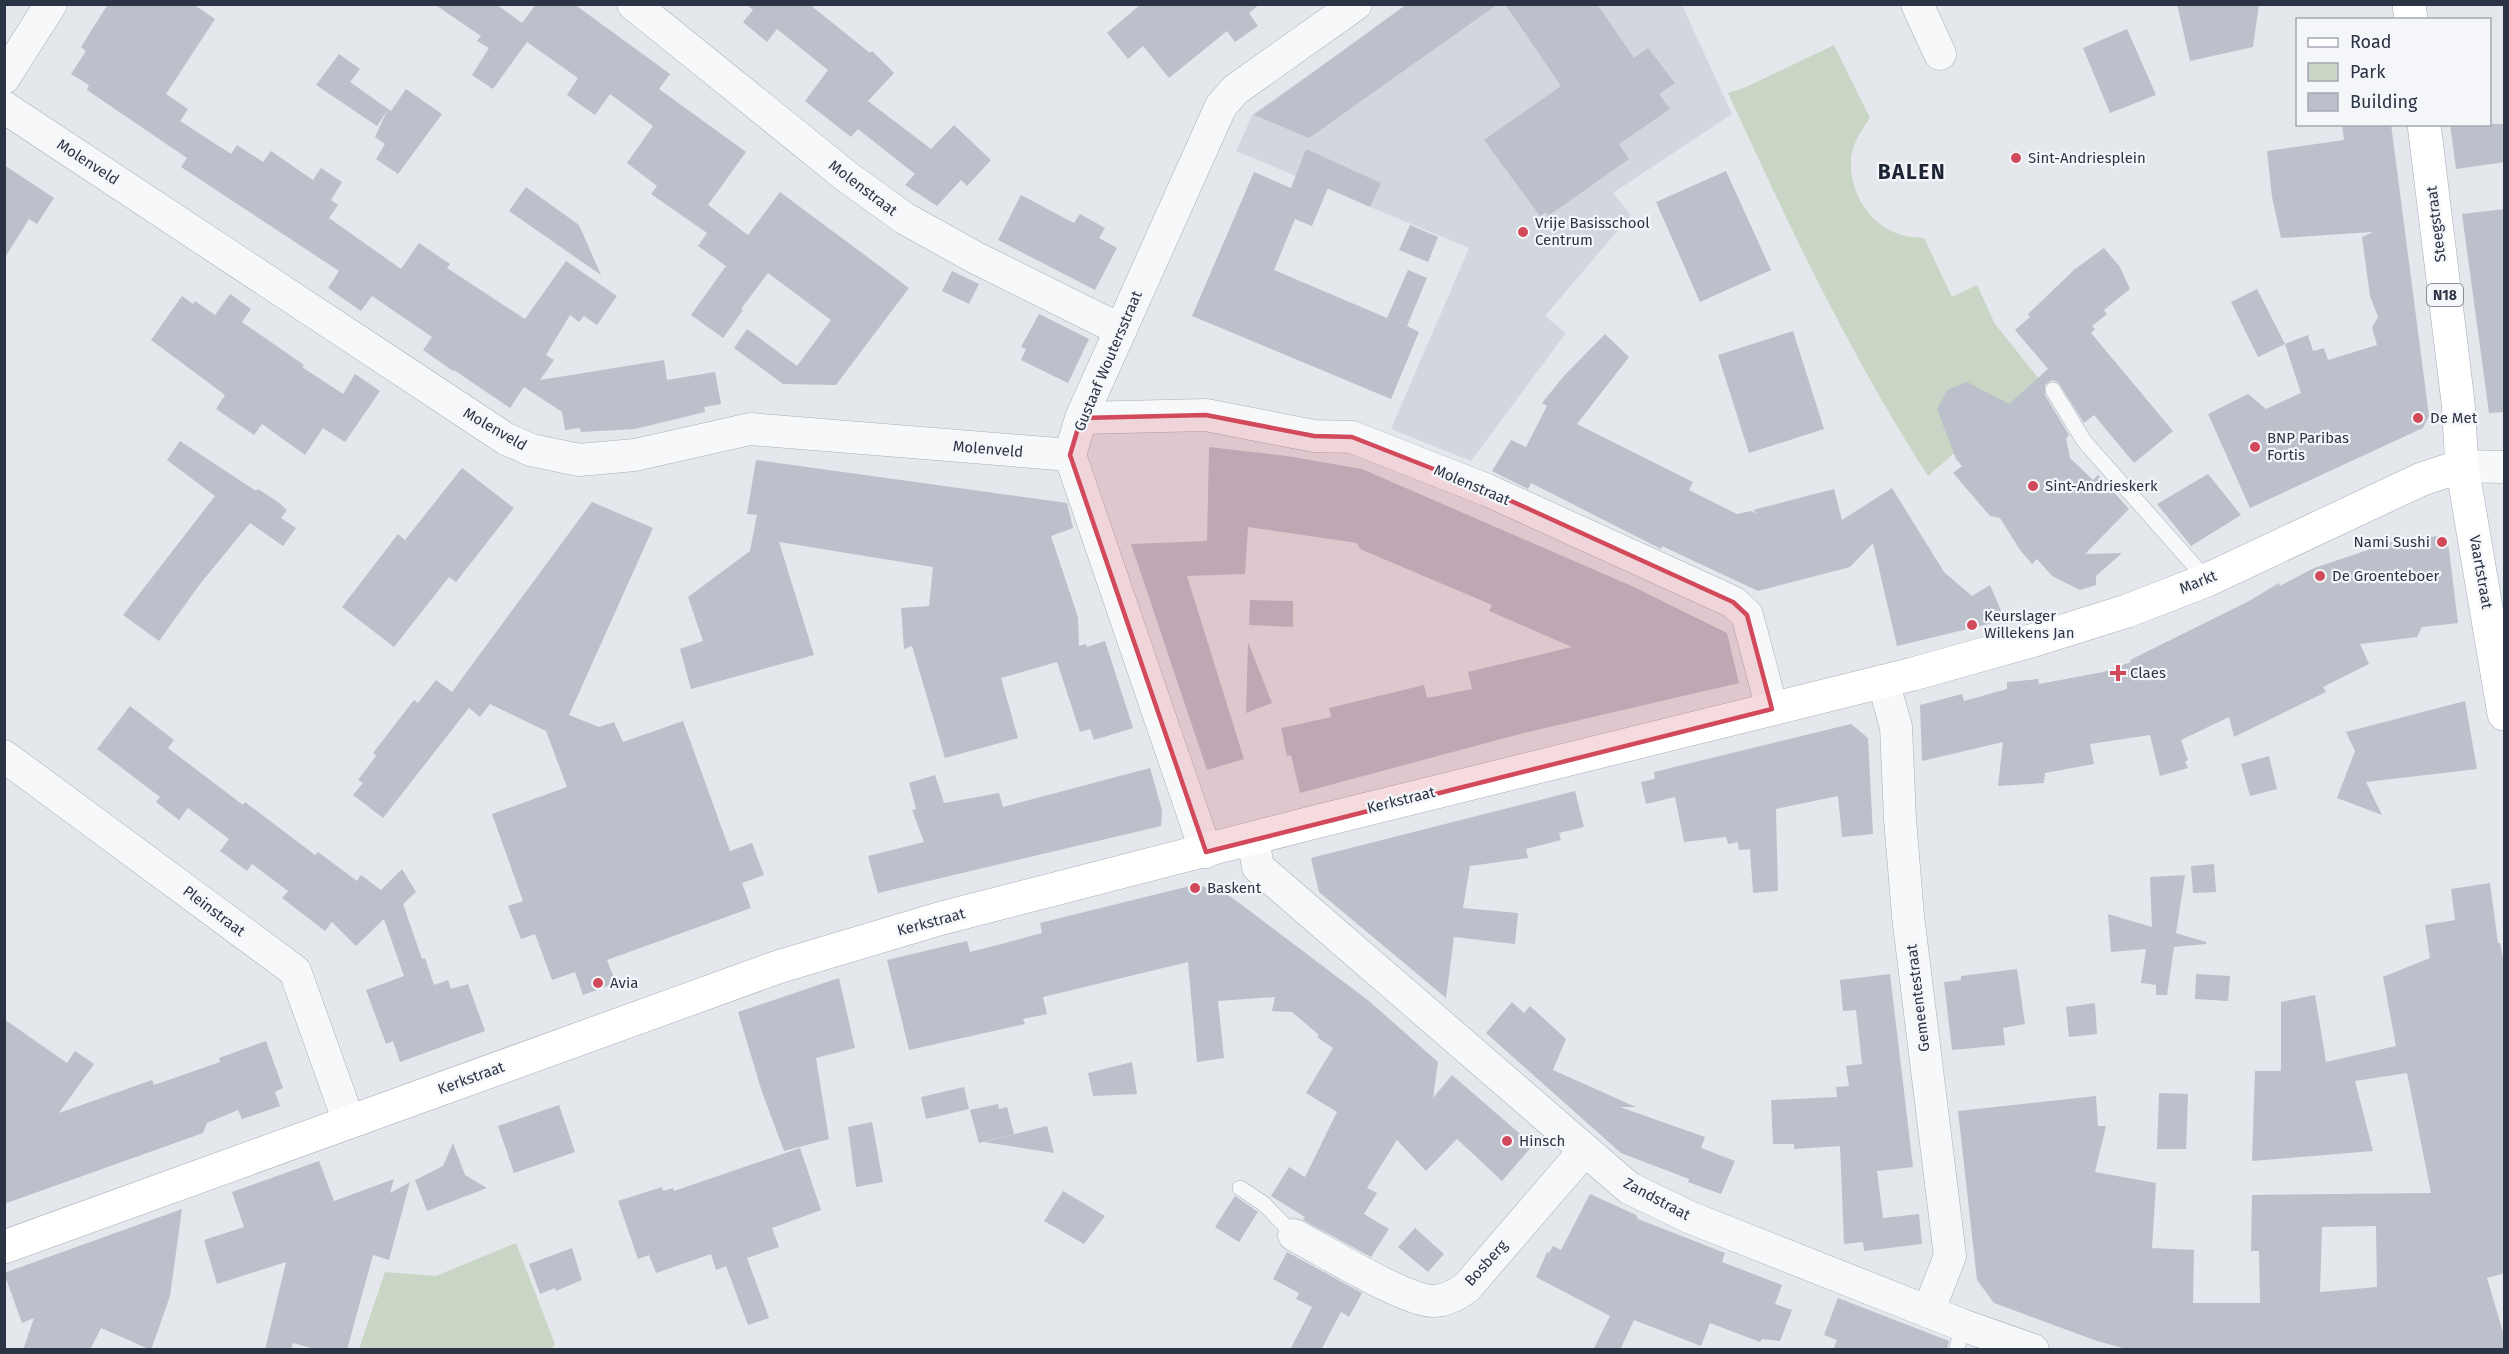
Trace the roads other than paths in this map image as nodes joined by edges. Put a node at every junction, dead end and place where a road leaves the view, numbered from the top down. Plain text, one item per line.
1 (51, 4) edge
2 (633, 4) edge
3 (1356, 4) edge
4 (1917, 4) edge
5 (1940, 54) dead end
6 (4, 78) edge
7 (4, 107) edge
8 (2424, 126) edge
9 (1121, 330) junction
10 (2053, 390) dead end
11 (1081, 418) junction
12 (1070, 455) junction
13 (2462, 466) junction
14 (2505, 467) edge
15 (2207, 579) junction
16 (1883, 681) junction
17 (1772, 709) junction
18 (2505, 714) edge
19 (4, 756) edge
20 (1253, 839) junction
21 (1206, 852) junction
22 (349, 1122) junction
23 (1585, 1150) junction
24 (1240, 1188) dead end
25 (1294, 1235) joint
26 (4, 1247) edge
27 (1928, 1312) junction
28 (1960, 1337) edge
29 (2032, 1350) edge

1 - 6 street
2 - 9 street, Molenstraat
3 - 9 street, Gustaaf Woutersstraat
4 - 5 street
7 - 12 street, Molenveld
8 - 13 main road, Steegstraat / N18
9 - 11 street, Gustaaf Woutersstraat
10 - 15 lane
11 - 12 street, Gustaaf Woutersstraat
11 - 17 street, Molenstraat
12 - 21 street
13 - 14 street, Markt
13 - 15 main road, Markt
13 - 18 main road, Vaartstraat / N18
15 - 16 main road, Markt
16 - 17 main road, Kerkstraat
16 - 27 street, Gemeentestraat
17 - 20 main road, Kerkstraat
19 - 22 street, Pleinstraat
20 - 21 main road, Kerkstraat
20 - 23 street, Zandstraat
21 - 22 main road, Kerkstraat
22 - 26 main road, Kerkstraat
23 - 25 street, Bosberg
23 - 27 street, Zandstraat
24 - 25 lane
27 - 28 street, Zandstraat
28 - 29 street, Zandstraat

